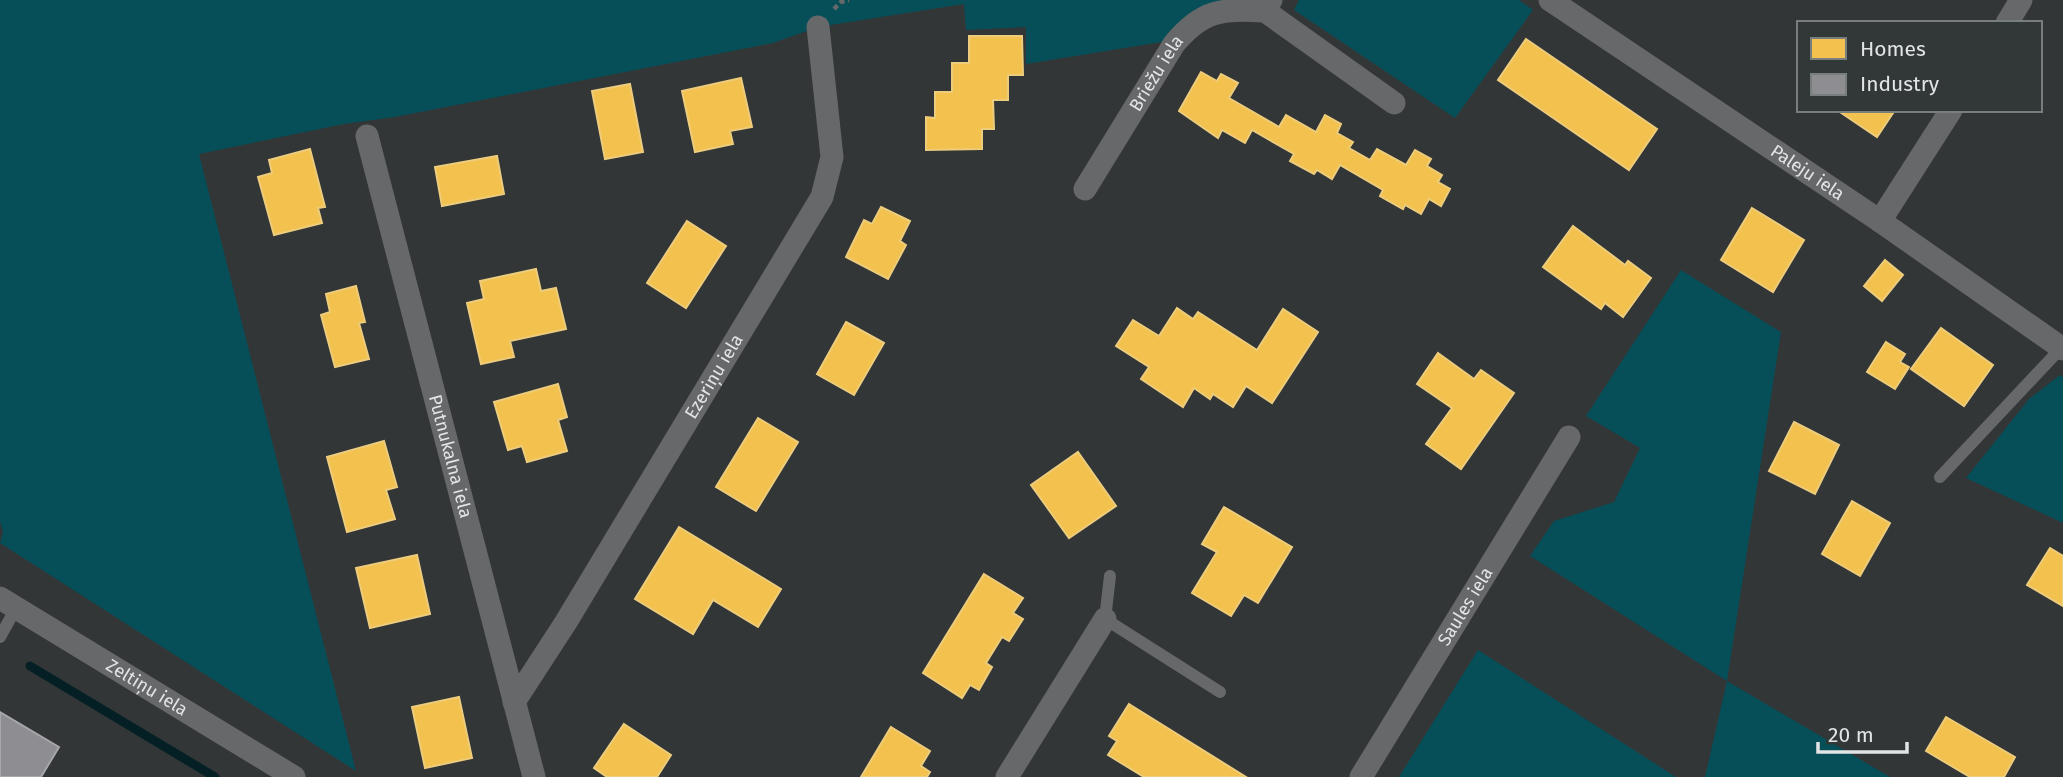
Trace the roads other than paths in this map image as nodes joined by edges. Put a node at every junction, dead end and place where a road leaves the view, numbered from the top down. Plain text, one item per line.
1 (1550, 0) edge
2 (2021, 0) edge
3 (1268, 5) edge
4 (2008, 21) edge
5 (818, 27) dead end
6 (1394, 103) dead end
7 (1950, 112) edge
8 (367, 136) dead end
9 (1085, 189) dead end
10 (1880, 221) junction
11 (2062, 349) edge
12 (1569, 437) dead end
13 (1940, 477) dead end
14 (1110, 576) dead end
15 (8, 603) edge
16 (1105, 619) junction
17 (0, 637) edge
18 (1220, 692) dead end
19 (514, 702) junction
20 (294, 777) edge
21 (534, 777) edge
22 (1007, 777) edge
23 (1361, 777) edge

1 - 10 street, Paleju iela
2 - 4 street
3 - 6 street, Briežu iela
3 - 9 street, Briežu iela
5 - 19 street, Ezeriņu iela
7 - 10 street
8 - 19 street, Putnukalna iela
10 - 11 street, Paleju iela
11 - 13 lane
12 - 23 street, Saules iela
14 - 16 lane
15 - 17 lane
15 - 20 street, Zeltiņu iela
16 - 18 lane
16 - 22 street
19 - 21 street, Putnukalna iela

